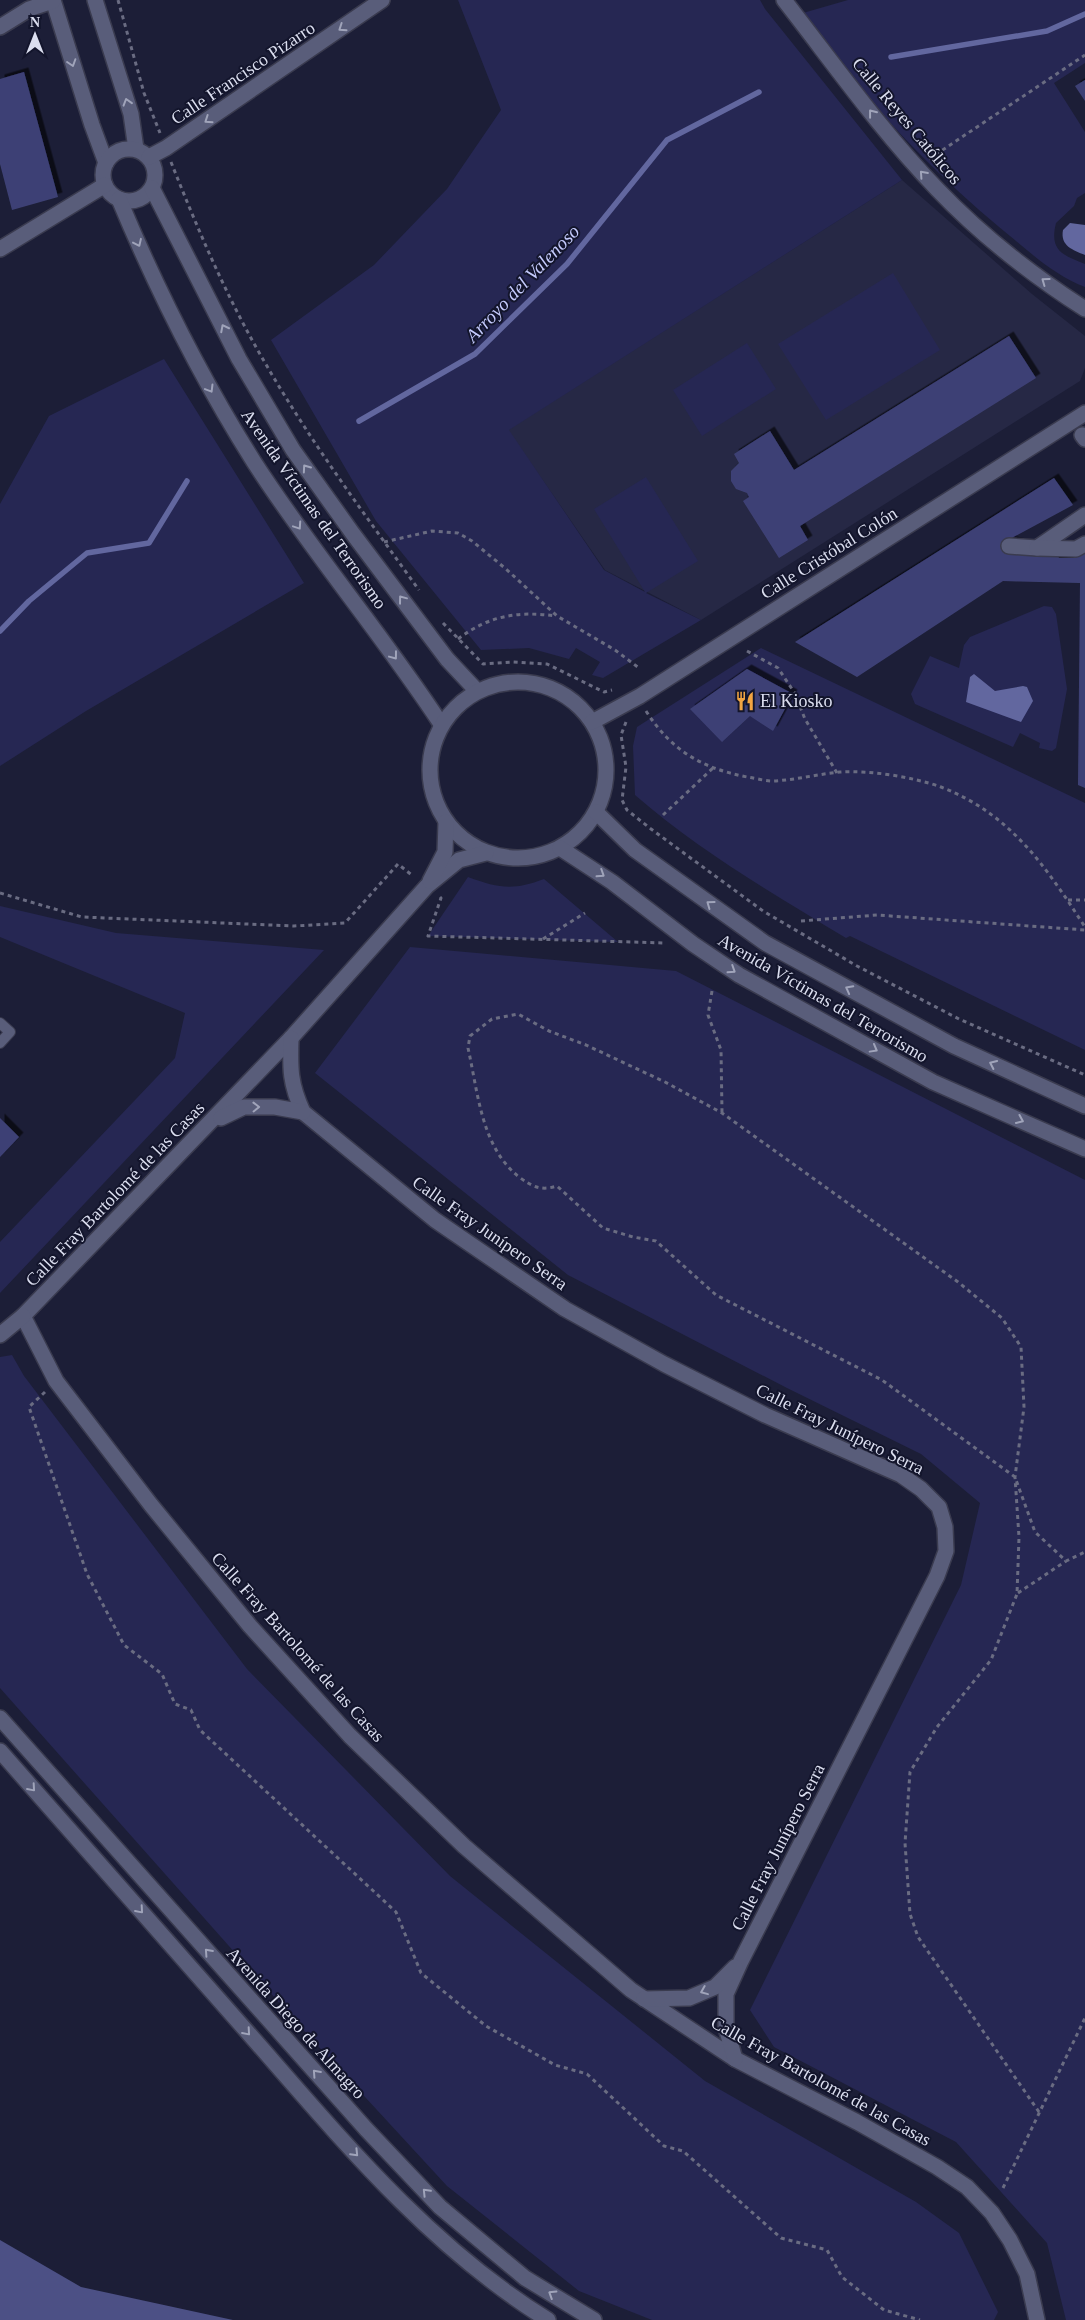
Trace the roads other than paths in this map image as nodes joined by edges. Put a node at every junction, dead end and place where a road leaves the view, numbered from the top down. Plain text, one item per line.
1 (53, 0) edge
2 (95, 0) edge
3 (382, 0) edge
4 (784, 0) edge
5 (0, 27) edge
6 (142, 153) junction
7 (106, 163) junction
8 (105, 185) junction
9 (152, 188) junction
10 (119, 199) junction
11 (0, 249) edge
12 (1085, 309) edge
13 (1085, 413) edge
14 (1085, 515) edge
15 (1009, 546) dead end
16 (1037, 548) junction
17 (1082, 549) edge
18 (477, 691) junction
19 (592, 722) junction
20 (441, 724) junction
21 (596, 812) junction
22 (446, 822) junction
23 (560, 848) junction
24 (486, 853) junction
25 (427, 886) junction
26 (0, 1023) edge
27 (292, 1038) junction
28 (0, 1043) edge
29 (1085, 1106) edge
30 (303, 1112) junction
31 (213, 1121) junction
32 (1085, 1149) edge
33 (23, 1316) junction
34 (0, 1335) edge
35 (0, 1718) edge
36 (0, 1751) edge
37 (741, 1961) junction
38 (644, 1999) junction
39 (735, 2059) junction
40 (548, 2320) edge
41 (594, 2320) edge
42 (1037, 2320) edge

1 - 5 street
1 -> 7 street
6 -> 2 street
3 -> 6 street, Calle Francisco Pizarro
12 -> 4 street, Calle Reyes Católicos
6 - 7 street
6 - 9 street
7 - 8 street
8 - 10 street
8 - 11 street
9 - 10 street
18 -> 9 street, Avenida Víctimas del Terrorismo
10 -> 20 street, Avenida Víctimas del Terrorismo
13 - 19 street, Calle Cristóbal Colón
14 - 16 street
15 - 16 street
16 - 17 street
18 - 19 street
18 - 20 street
19 - 21 street
20 - 22 street
21 - 23 street
29 -> 21 street, Avenida Víctimas del Terrorismo
22 - 24 street
22 - 25 street, Calle Fray Bartolomé de las Casas
23 - 24 street
23 -> 32 street, Avenida Víctimas del Terrorismo
24 - 25 street, Calle Fray Bartolomé de las Casas
25 - 27 street, Calle Fray Bartolomé de las Casas
26 - 28 lane
27 - 30 street, Calle Fray Junípero Serra
27 - 31 street, Calle Fray Bartolomé de las Casas
31 -> 30 street, Calle Fray Junípero Serra
30 - 37 street, Calle Fray Junípero Serra
31 - 33 street, Calle Fray Bartolomé de las Casas
33 - 34 street
33 - 38 street, Calle Fray Bartolomé de las Casas
41 -> 35 street, Avenida Diego de Almagro
36 -> 40 street
37 -> 38 street, Calle Fray Junípero Serra
37 - 39 street, Calle Fray Junípero Serra
38 - 39 street, Calle Fray Bartolomé de las Casas
39 - 42 street, Calle Fray Bartolomé de las Casas

